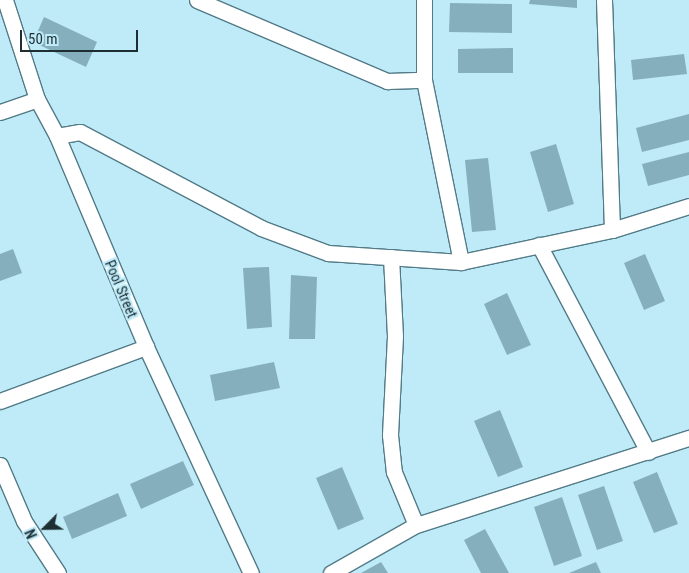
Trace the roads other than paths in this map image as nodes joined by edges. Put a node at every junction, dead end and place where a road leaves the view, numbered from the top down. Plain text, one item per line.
1 (5, 0) edge
2 (197, 0) edge
3 (424, 0) edge
4 (604, 0) edge
5 (424, 80) junction
6 (37, 99) junction
7 (0, 112) edge
8 (56, 136) junction
9 (689, 206) edge
10 (612, 230) junction
11 (540, 245) junction
12 (391, 257) junction
13 (461, 262) junction
14 (146, 347) junction
15 (0, 401) edge
16 (689, 438) edge
17 (648, 452) junction
18 (0, 465) edge
19 (416, 525) junction
20 (58, 573) edge
21 (250, 573) edge
22 (331, 573) edge

1 - 6 street, Pool Street
2 - 5 street
3 - 5 street
4 - 10 street
5 - 13 street
6 - 7 street
6 - 8 street, Pool Street
8 - 12 street
8 - 14 street, Pool Street
9 - 10 street
10 - 11 street
11 - 13 street
11 - 17 street
12 - 13 street
12 - 19 street
14 - 15 street
14 - 21 street, Pool Street
16 - 17 street
17 - 19 street
18 - 20 street
19 - 22 street

